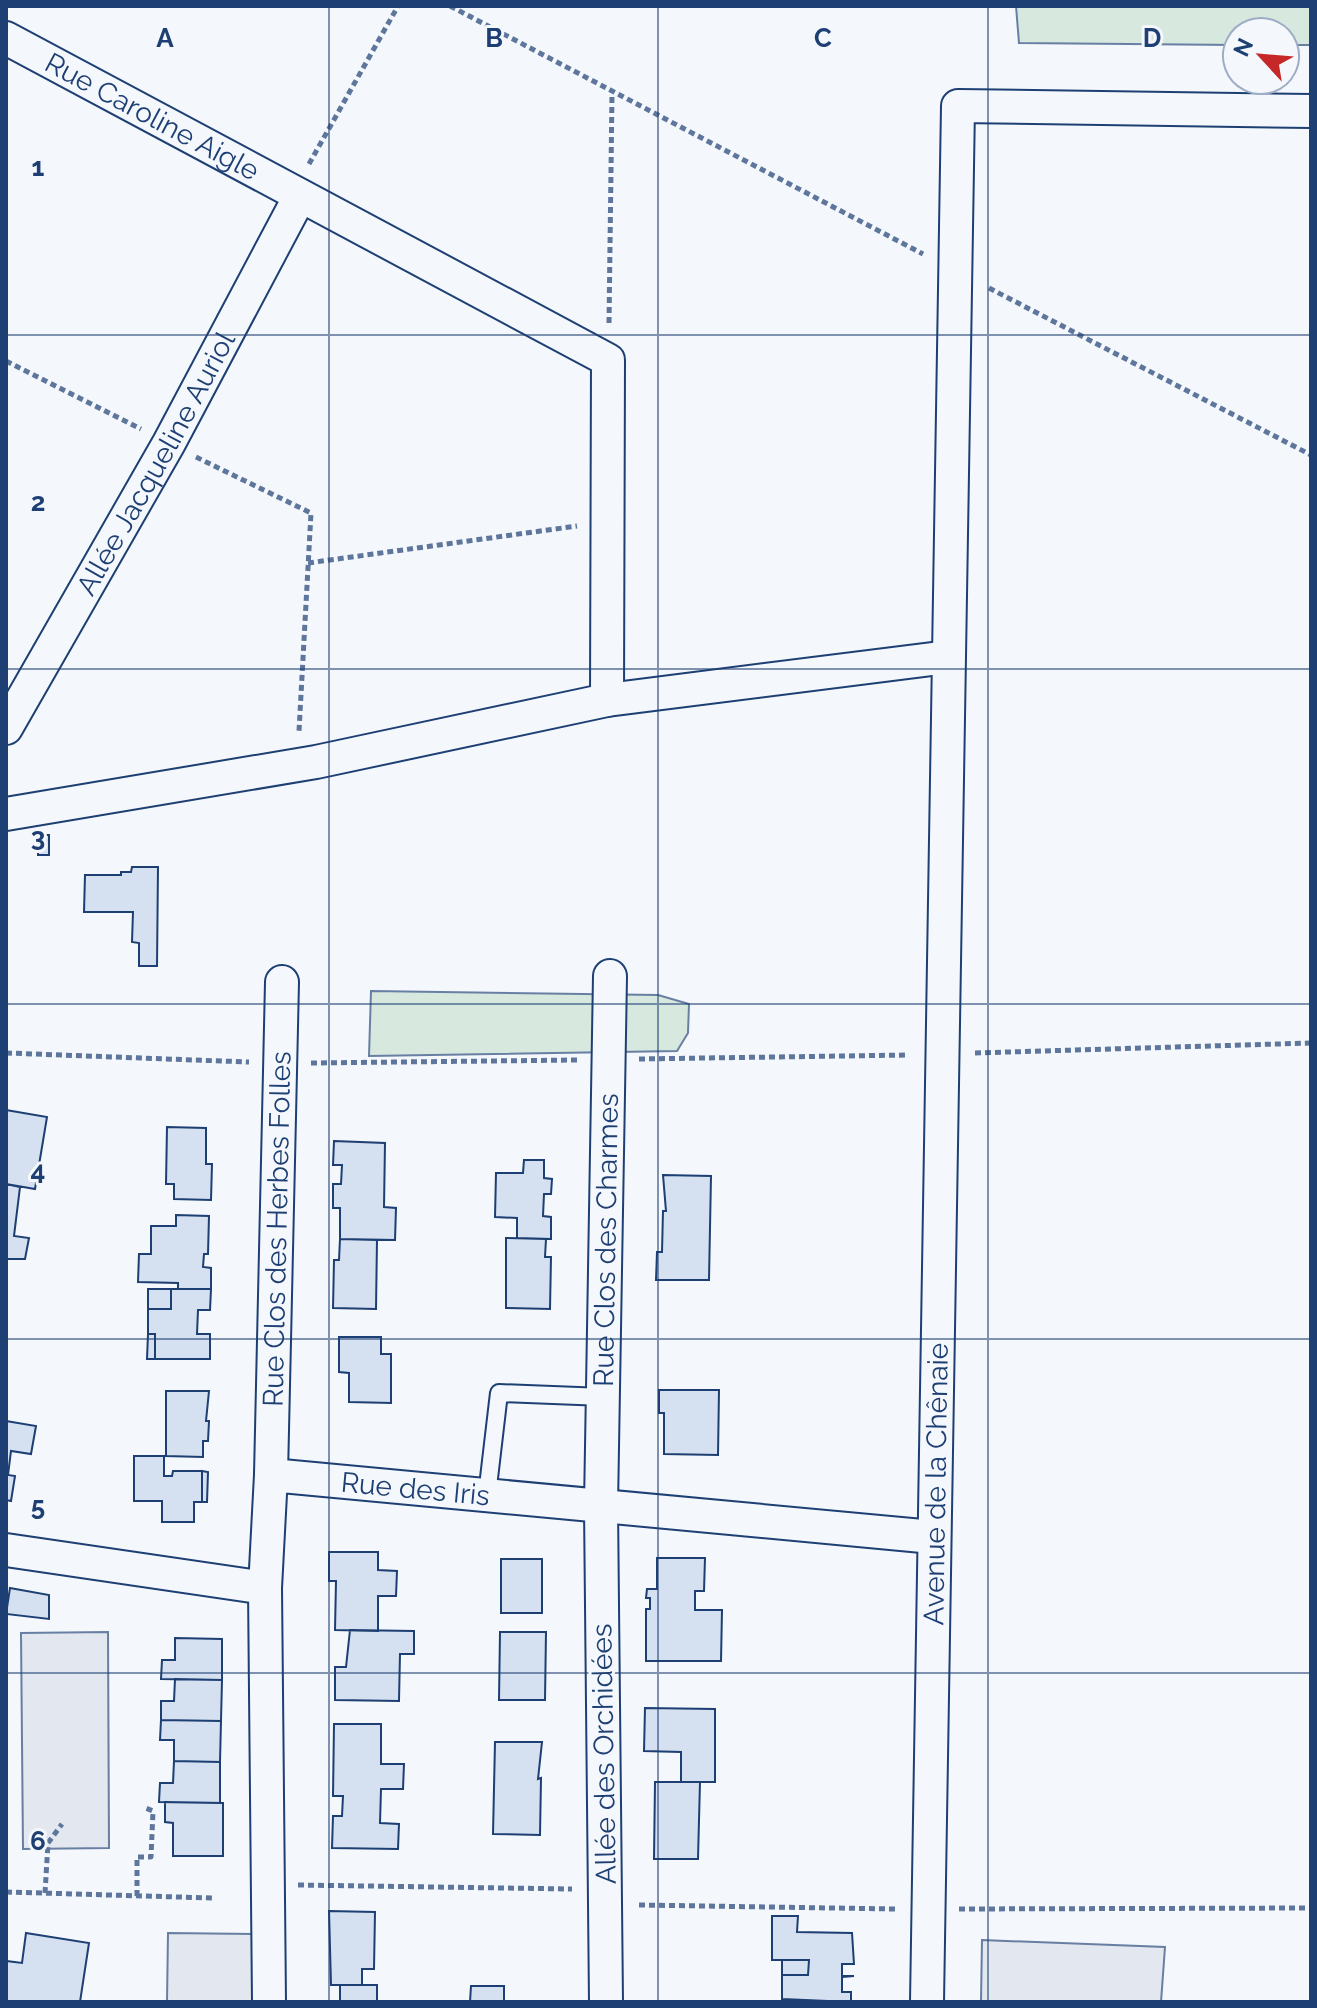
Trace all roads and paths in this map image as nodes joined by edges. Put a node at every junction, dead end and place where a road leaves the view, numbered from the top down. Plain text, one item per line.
1 (398, 6) edge
2 (450, 6) edge
3 (6, 38) edge
4 (612, 93) junction
5 (1311, 111) edge
6 (300, 196) junction
7 (953, 270) junction
8 (608, 360) junction
9 (6, 361) edge
10 (169, 443) junction
11 (1311, 455) edge
12 (607, 521) junction
13 (308, 563) junction
14 (948, 657) junction
15 (607, 700) junction
16 (6, 728) edge
17 (306, 763) junction
18 (6, 814) edge
19 (610, 976) dead end
20 (282, 982) dead end
21 (1311, 1043) edge
22 (6, 1053) edge
23 (941, 1055) junction
24 (611, 1059) junction
25 (281, 1063) junction
26 (604, 1397) junction
27 (271, 1475) junction
28 (487, 1495) junction
29 (601, 1506) junction
30 (933, 1537) junction
31 (6, 1550) edge
32 (265, 1588) junction
33 (143, 1807) dead end
34 (62, 1824) dead end
35 (6, 1892) edge
36 (45, 1893) junction
37 (137, 1896) junction
38 (605, 1896) junction
39 (268, 1897) junction
40 (213, 1898) dead end
41 (1311, 1908) edge
42 (929, 1909) junction
43 (269, 2002) edge
44 (606, 2002) edge
45 (927, 2002) edge

1 - 6 path
2 - 4 path
3 - 6 street, Rue Caroline Aigle
4 - 7 path
4 - 8 path
5 - 7 street, Avenue de la Chênaie
6 - 8 street, Rue Caroline Aigle
6 - 10 street, Allée Jacqueline Auriol
7 - 11 path
7 - 14 street, Avenue de la Chênaie
8 - 12 street
9 - 10 path
10 - 13 path
10 - 16 street, Allée Jacqueline Auriol
12 - 13 path
12 - 15 street
13 - 17 path
14 - 15 street
14 - 23 street, Avenue de la Chênaie
15 - 17 street
17 - 18 street
19 - 24 street, Rue Clos des Charmes
20 - 25 street, Rue Clos des Herbes Folles
21 - 23 path
22 - 25 path
23 - 24 path
23 - 30 street, Avenue de la Chênaie
24 - 25 path
24 - 26 street, Rue Clos des Charmes
25 - 27 street, Rue Clos des Herbes Folles
26 - 28 lane
26 - 29 street, Rue Clos des Charmes
27 - 28 street, Rue des Iris
27 - 32 street
28 - 29 street, Rue des Iris
29 - 30 street, Rue des Iris
29 - 38 street, Allée des Orchidées
30 - 42 street, Avenue de la Chênaie
31 - 32 street
32 - 39 street
33 - 37 path
34 - 36 path
35 - 36 path
36 - 37 path
37 - 40 path
38 - 39 path
38 - 42 path
38 - 44 street, Allée des Orchidées
39 - 43 street
41 - 42 path
42 - 45 street, Avenue de la Chênaie

